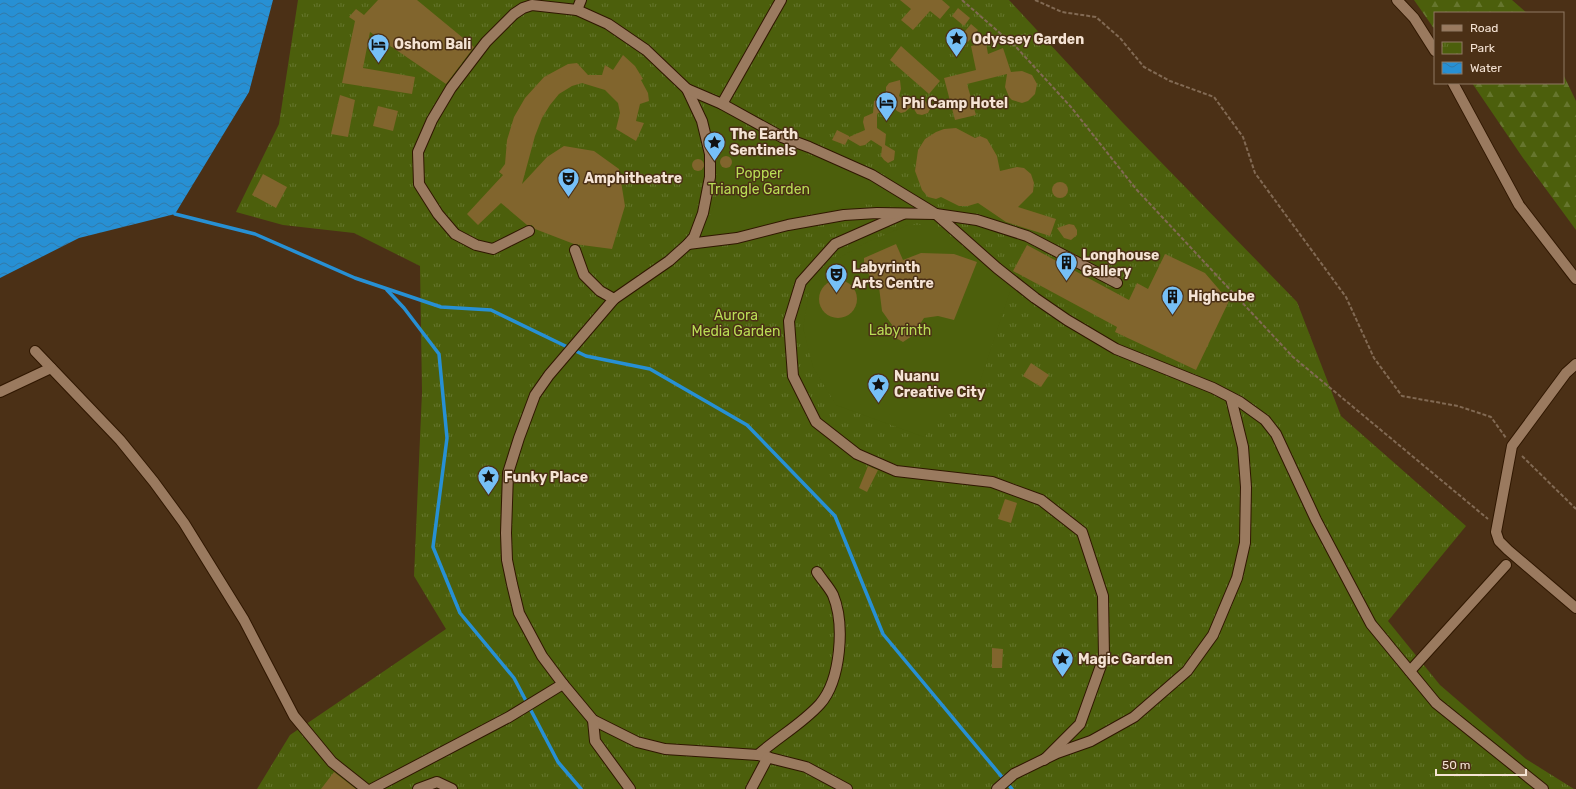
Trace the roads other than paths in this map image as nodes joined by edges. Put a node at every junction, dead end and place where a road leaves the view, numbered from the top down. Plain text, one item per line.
1 (581, 0) edge
2 (781, 0) edge
3 (1397, 0) edge
4 (577, 10) junction
5 (1434, 49) edge
6 (1454, 84) edge
7 (687, 89) junction
8 (722, 104) junction
9 (903, 214) junction
10 (936, 214) junction
11 (529, 231) dead end
12 (688, 244) junction
13 (575, 250) dead end
14 (1576, 279) edge
15 (1117, 283) dead end
16 (614, 299) junction
17 (35, 351) dead end
18 (1576, 364) edge
19 (51, 368) junction
20 (0, 392) edge
21 (1231, 398) junction
22 (1506, 565) dead end
23 (817, 572) dead end
24 (1576, 608) edge
25 (1410, 671) junction
26 (563, 684) junction
27 (593, 720) junction
28 (763, 756) junction
29 (1044, 760) junction
30 (385, 785) edge
31 (366, 789) edge
32 (372, 789) edge
33 (418, 789) edge
34 (452, 789) edge
35 (630, 789) edge
36 (751, 789) edge
37 (847, 789) edge
38 (997, 789) edge
39 (1542, 789) edge

1 - 4 street
2 - 8 street
3 - 5 street
4 - 7 street
4 - 11 street
6 - 14 street
7 - 8 street
7 - 12 street
8 - 10 street
9 - 10 street
9 - 12 street
9 - 29 street
10 - 15 street
10 - 21 street
12 - 16 street
13 - 16 street
16 - 26 street
17 - 19 street
18 - 24 street
19 - 20 street
19 - 31 street
21 - 25 street
21 - 29 street
22 - 25 street
23 - 28 street
25 - 39 street
26 - 27 street
26 - 30 street
27 - 28 street
27 - 35 street
28 - 36 street
28 - 37 street
29 - 38 street
30 - 32 street
33 - 34 street

